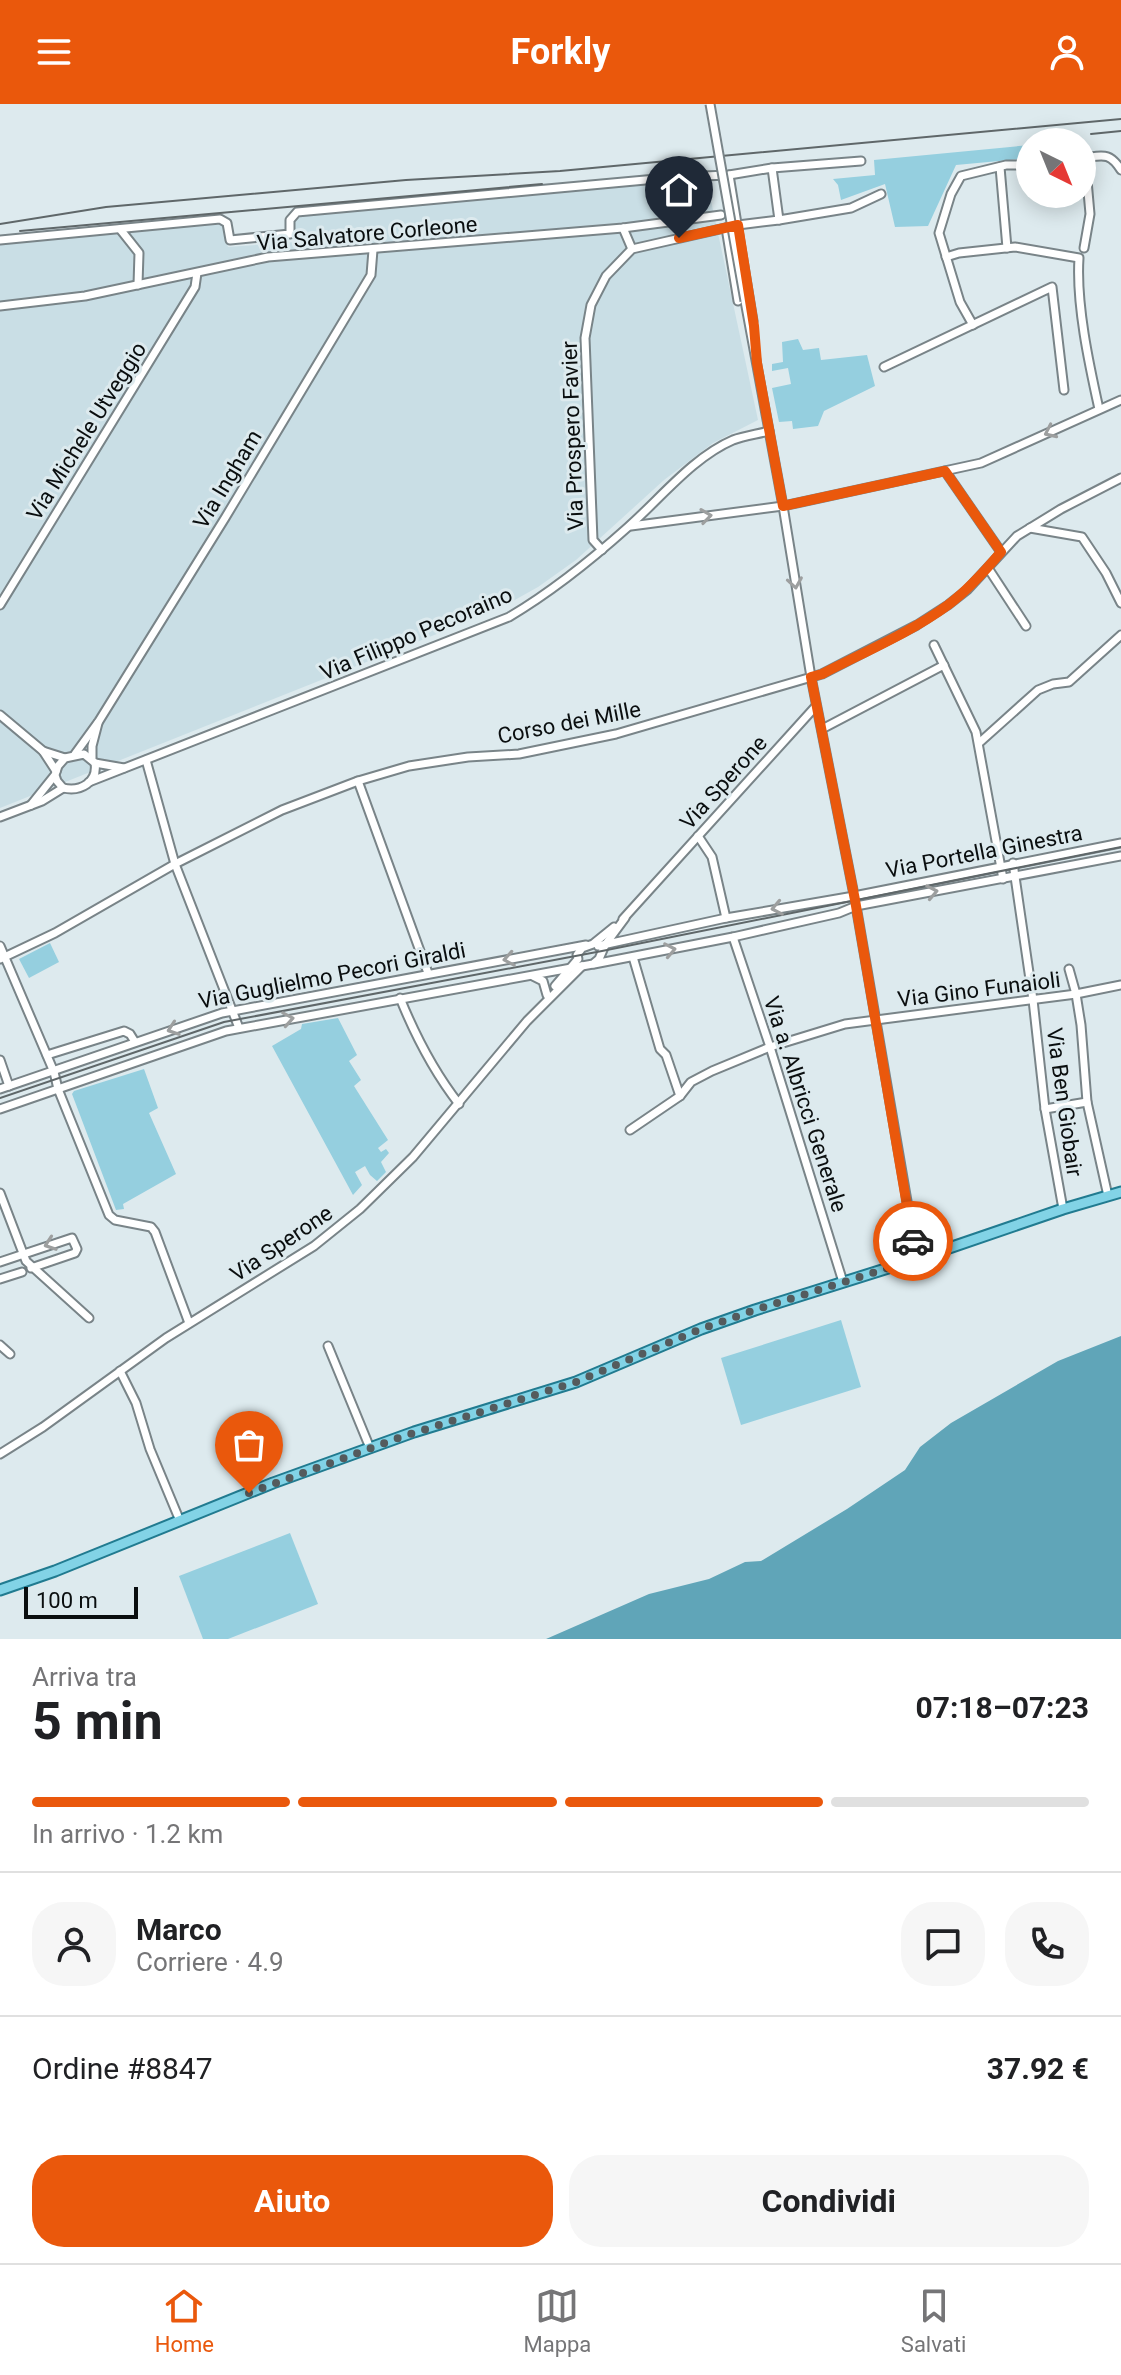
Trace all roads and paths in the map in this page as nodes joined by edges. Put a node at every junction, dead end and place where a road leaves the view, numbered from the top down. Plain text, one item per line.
1 (710, 104) edge
2 (1096, 156) edge
3 (861, 161) dead end
4 (1016, 166) edge
5 (1000, 167) junction
6 (772, 168) junction
7 (1121, 170) edge
8 (729, 175) junction
9 (881, 194) dead end
10 (1089, 208) edge
11 (721, 215) dead end
12 (779, 220) junction
13 (738, 225) junction
14 (623, 228) junction
15 (726, 228) junction
16 (120, 229) junction
17 (0, 240) edge
18 (1007, 248) junction
19 (1084, 248) dead end
20 (632, 249) junction
21 (373, 250) junction
22 (946, 257) junction
23 (197, 273) junction
24 (138, 285) junction
25 (742, 301) junction
26 (0, 306) edge
27 (973, 325) junction
28 (757, 363) junction
29 (884, 367) dead end
30 (1064, 390) dead end
31 (1121, 400) edge
32 (1099, 409) junction
33 (769, 431) junction
34 (945, 471) junction
35 (1121, 478) edge
36 (654, 503) junction
37 (783, 506) junction
38 (654, 523) junction
39 (629, 526) junction
40 (1030, 528) junction
41 (602, 550) junction
42 (1001, 552) junction
43 (988, 568) junction
44 (1121, 603) edge
45 (0, 605) edge
46 (1026, 626) dead end
47 (1121, 635) edge
48 (934, 645) dead end
49 (944, 665) junction
50 (811, 677) junction
51 (816, 706) junction
52 (0, 715) edge
53 (99, 721) junction
54 (822, 729) junction
55 (979, 743) junction
56 (43, 751) junction
57 (75, 754) junction
58 (65, 758) junction
59 (146, 760) junction
60 (93, 761) junction
61 (126, 768) junction
62 (56, 773) junction
63 (358, 781) junction
64 (89, 782) junction
65 (63, 788) junction
66 (31, 805) junction
67 (0, 817) edge
68 (698, 836) junction
69 (1121, 843) edge
70 (1121, 856) edge
71 (1013, 863) junction
72 (175, 864) junction
73 (1000, 865) junction
74 (1015, 876) junction
75 (1003, 879) junction
76 (854, 896) junction
77 (856, 906) junction
78 (625, 918) junction
79 (726, 918) junction
80 (617, 929) junction
81 (733, 937) junction
82 (624, 941) junction
83 (0, 946) edge
84 (597, 946) junction
85 (633, 957) junction
86 (3, 958) edge
87 (585, 963) junction
88 (571, 968) junction
89 (1069, 969) dead end
90 (428, 973) junction
91 (531, 975) junction
92 (1121, 985) edge
93 (1076, 994) junction
94 (547, 995) junction
95 (400, 998) junction
96 (1033, 1000) junction
97 (233, 1010) junction
98 (537, 1010) junction
99 (874, 1020) junction
100 (239, 1028) junction
101 (135, 1042) junction
102 (770, 1047) junction
103 (47, 1055) junction
104 (0, 1060) edge
105 (54, 1072) junction
106 (9, 1086) junction
107 (0, 1089) edge
108 (58, 1089) junction
109 (680, 1096) junction
110 (1087, 1102) junction
111 (459, 1104) junction
112 (0, 1109) edge
113 (1045, 1109) junction
114 (630, 1130) dead end
115 (1121, 1192) edge
116 (0, 1193) edge
117 (1108, 1196) junction
118 (1063, 1209) junction
119 (22, 1254) junction
120 (917, 1259) junction
121 (0, 1262) edge
122 (31, 1268) junction
123 (22, 1272) dead end
124 (0, 1278) edge
125 (843, 1282) junction
126 (89, 1318) dead end
127 (189, 1323) junction
128 (0, 1345) edge
129 (328, 1346) dead end
130 (10, 1354) dead end
131 (120, 1371) junction
132 (370, 1448) junction
133 (0, 1454) edge
134 (180, 1521) junction
135 (0, 1590) edge

1 - 25 street, bridge
2 - 7 street
3 - 6 street
4 - 5 street
5 - 18 street
5 - 22 street
6 - 8 street
6 - 12 street
8 - 13 street
8 - 16 street
9 - 12 street
10 - 19 street
11 - 14 street, Via Salvatore Corleone
12 - 13 street
13 - 15 street
13 - 28 street
14 - 20 street
14 - 21 street, Via Salvatore Corleone
15 - 20 street
15 - 25 street
16 - 17 street
16 - 24 street
18 - 22 street
18 - 32 street
20 - 41 street, Via Prospero Favier
21 - 23 street, Via Salvatore Corleone
21 - 53 street, Via Ingham
22 - 27 street
23 - 24 street, Via Salvatore Corleone
23 - 45 street, Via Michele Utveggio
24 - 26 street, Via Salvatore Corleone
25 - 28 street
27 - 29 street
27 - 30 street
28 - 33 street
31 - 32 street
32 -> 34 street
33 - 36 street, Via Filippo Pecoraino
33 - 37 street
34 - 37 street
34 - 42 street
35 - 40 street, Corso dei Mille
36 - 38 street
36 - 39 street, Via Filippo Pecoraino
38 -> 37 street
37 -> 50 street
38 - 39 street
39 - 41 street, Via Filippo Pecoraino
40 - 42 street, Corso dei Mille
40 - 44 street
41 - 59 street, Via Filippo Pecoraino
42 - 43 street, Corso dei Mille
43 - 46 street
43 - 50 street, Corso dei Mille
47 - 55 street
48 - 49 street
49 - 54 street
49 - 55 street
50 - 51 street
50 - 63 street, Corso dei Mille
51 - 54 street
51 - 68 street, Via Sperone
52 - 56 street
53 - 57 street, Via Ingham
53 - 60 street
54 - 76 street
55 - 73 street
56 - 58 street
56 - 62 street
57 - 58 street
57 - 60 street
58 - 62 street
59 - 61 street, Via Filippo Pecoraino
59 - 72 street
60 - 61 street
60 - 64 street
61 - 64 street, Via Filippo Pecoraino
62 - 65 street
62 - 66 street
63 - 72 street, Corso dei Mille
63 - 90 street
64 - 65 street
65 - 66 street
66 - 67 street
68 - 78 street, Via Sperone
68 - 79 street
69 - 71 street, Via Portella Ginestra
70 - 74 street, Via Portella Ginestra
71 - 73 street, Via Portella Ginestra
71 - 74 street, Via Ben Giobair
72 - 86 street, Corso dei Mille
72 - 97 street
73 - 75 street
73 - 76 street, Via Portella Ginestra
74 - 75 street, Via Portella Ginestra
74 - 96 street, Via Ben Giobair
77 -> 75 street, Via Portella Ginestra
76 - 77 street
76 -> 79 street, Via Guglielmo Pecori Giraldi
77 - 81 street
77 - 99 street
78 - 80 street
78 - 84 street
79 - 82 street, Via Guglielmo Pecori Giraldi
80 - 82 street
80 - 84 street
85 -> 81 street
81 - 102 street, Via a. Albricci Generale
82 - 84 street, Via Guglielmo Pecori Giraldi
83 - 86 street
84 - 87 street
84 - 87 street
84 -> 90 street, Via Guglielmo Pecori Giraldi
85 - 87 street
85 - 109 street
86 - 103 street
87 - 88 street
87 - 98 street
88 - 91 street, Via Guglielmo Pecori Giraldi
88 - 94 street
89 - 93 street
90 - 97 street, Via Guglielmo Pecori Giraldi
91 - 94 street
91 - 95 street, Via Guglielmo Pecori Giraldi
92 - 93 street, Via Gino Funaioli
93 - 96 street, Via Gino Funaioli
93 - 110 street
94 - 98 street
100 -> 95 street, Via Guglielmo Pecori Giraldi
95 - 111 street
96 - 99 street, Via Gino Funaioli
96 - 113 street, Via Ben Giobair
97 - 100 street
97 -> 101 street, Via Guglielmo Pecori Giraldi
98 - 111 street, Via Sperone
99 - 102 street, Via Gino Funaioli
99 - 120 street
100 - 108 street, Via Guglielmo Pecori Giraldi
101 - 103 street
101 - 105 street, Via Guglielmo Pecori Giraldi
102 - 109 street, Via Gino Funaioli
102 - 125 street, Via a. Albricci Generale
103 - 105 street
104 - 106 street
105 - 106 street, Via Guglielmo Pecori Giraldi
105 - 108 street
106 - 107 street, Via Guglielmo Pecori Giraldi
108 - 112 street, Via Guglielmo Pecori Giraldi
108 - 127 street
109 - 114 street, Via Gino Funaioli
110 - 113 street
110 - 117 street
111 - 127 street, Via Sperone
113 - 118 street, Via Ben Giobair
115 - 117 main road
116 - 119 street
117 - 118 main road
118 - 120 main road
119 - 121 street
119 - 122 street
122 -> 119 street
120 - 125 main road
122 - 126 street
123 - 124 street
125 - 132 main road
127 - 131 street, Via Sperone
128 - 130 street
129 - 132 street
131 - 133 street, Via Sperone
131 - 134 street
132 - 134 main road
134 - 135 main road

